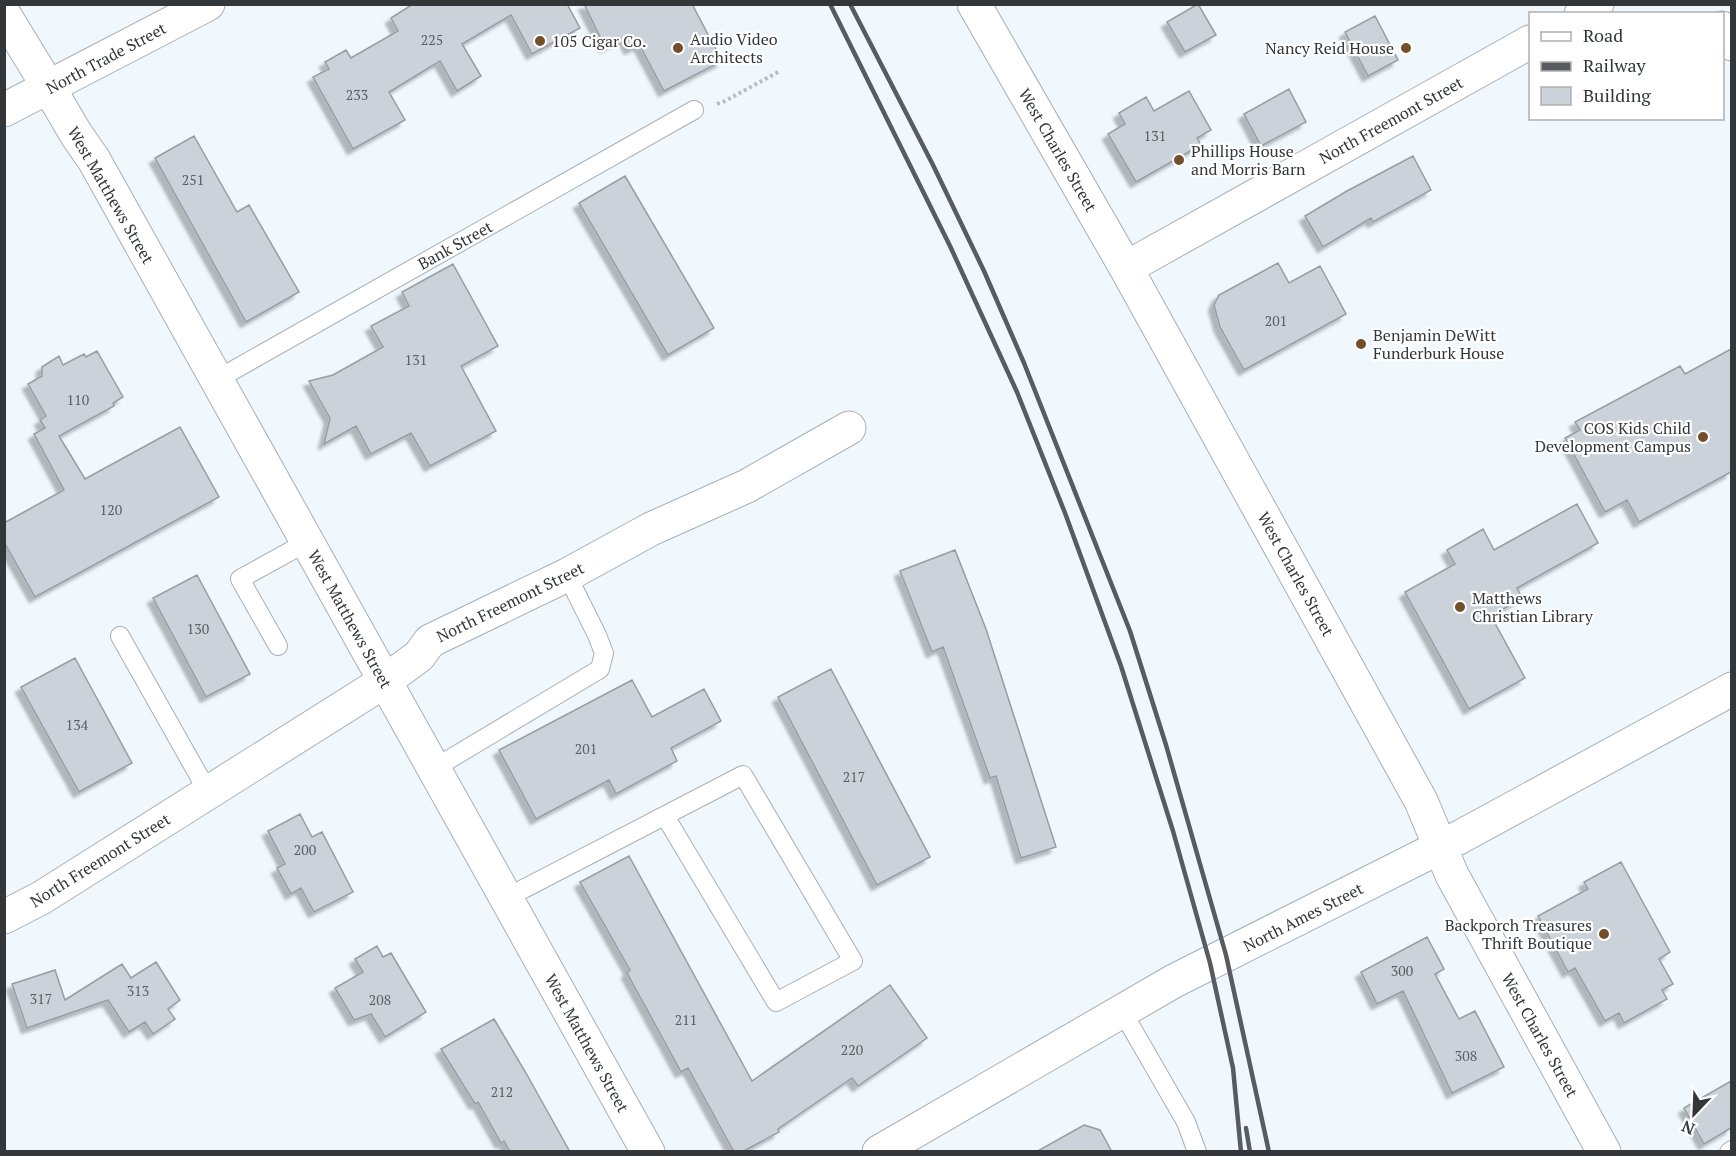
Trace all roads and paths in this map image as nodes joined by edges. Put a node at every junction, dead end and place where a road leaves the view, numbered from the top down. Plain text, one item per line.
1 (208, 4) edge
2 (974, 4) edge
3 (1597, 4) edge
4 (1584, 12) edge
5 (4, 14) edge
6 (1529, 43) edge
7 (780, 71) dead end
8 (49, 88) junction
9 (725, 101) dead end
10 (4, 110) edge
11 (694, 110) dead end
12 (1126, 268) junction
13 (216, 380) junction
14 (849, 428) dead end
15 (307, 542) junction
16 (567, 575) junction
17 (120, 636) dead end
18 (278, 646) dead end
19 (385, 681) junction
20 (1731, 689) edge
21 (433, 769) junction
22 (208, 792) junction
23 (665, 816) junction
24 (1440, 847) junction
25 (506, 898) junction
26 (4, 917) edge
27 (1122, 1011) junction
28 (648, 1152) edge
29 (879, 1152) edge
30 (1197, 1152) edge
31 (1604, 1152) edge

1 - 8 street, North Trade Street
2 - 12 street, West Charles Street
3 - 4 street
5 - 8 street, West Matthews Street
6 - 12 street, North Freemont Street
7 - 9 path
8 - 10 street, North Trade Street
8 - 13 street, West Matthews Street
11 - 13 lane, Bank Street
12 - 24 street, West Charles Street
13 - 15 street, West Matthews Street
14 - 16 street, North Freemont Street
15 - 18 lane
15 - 19 street, West Matthews Street
16 - 19 street, North Freemont Street
16 - 21 lane
17 - 22 lane
19 - 21 street, West Matthews Street
19 - 22 street, North Freemont Street
20 - 24 street, North Ames Street
21 - 25 street, West Matthews Street
22 - 26 street, North Freemont Street
23 - 23 lane
23 - 25 lane
24 - 27 street, North Ames Street
24 - 31 street, West Charles Street
25 - 28 street, West Matthews Street
27 - 29 street, North Ames Street
27 - 30 lane

